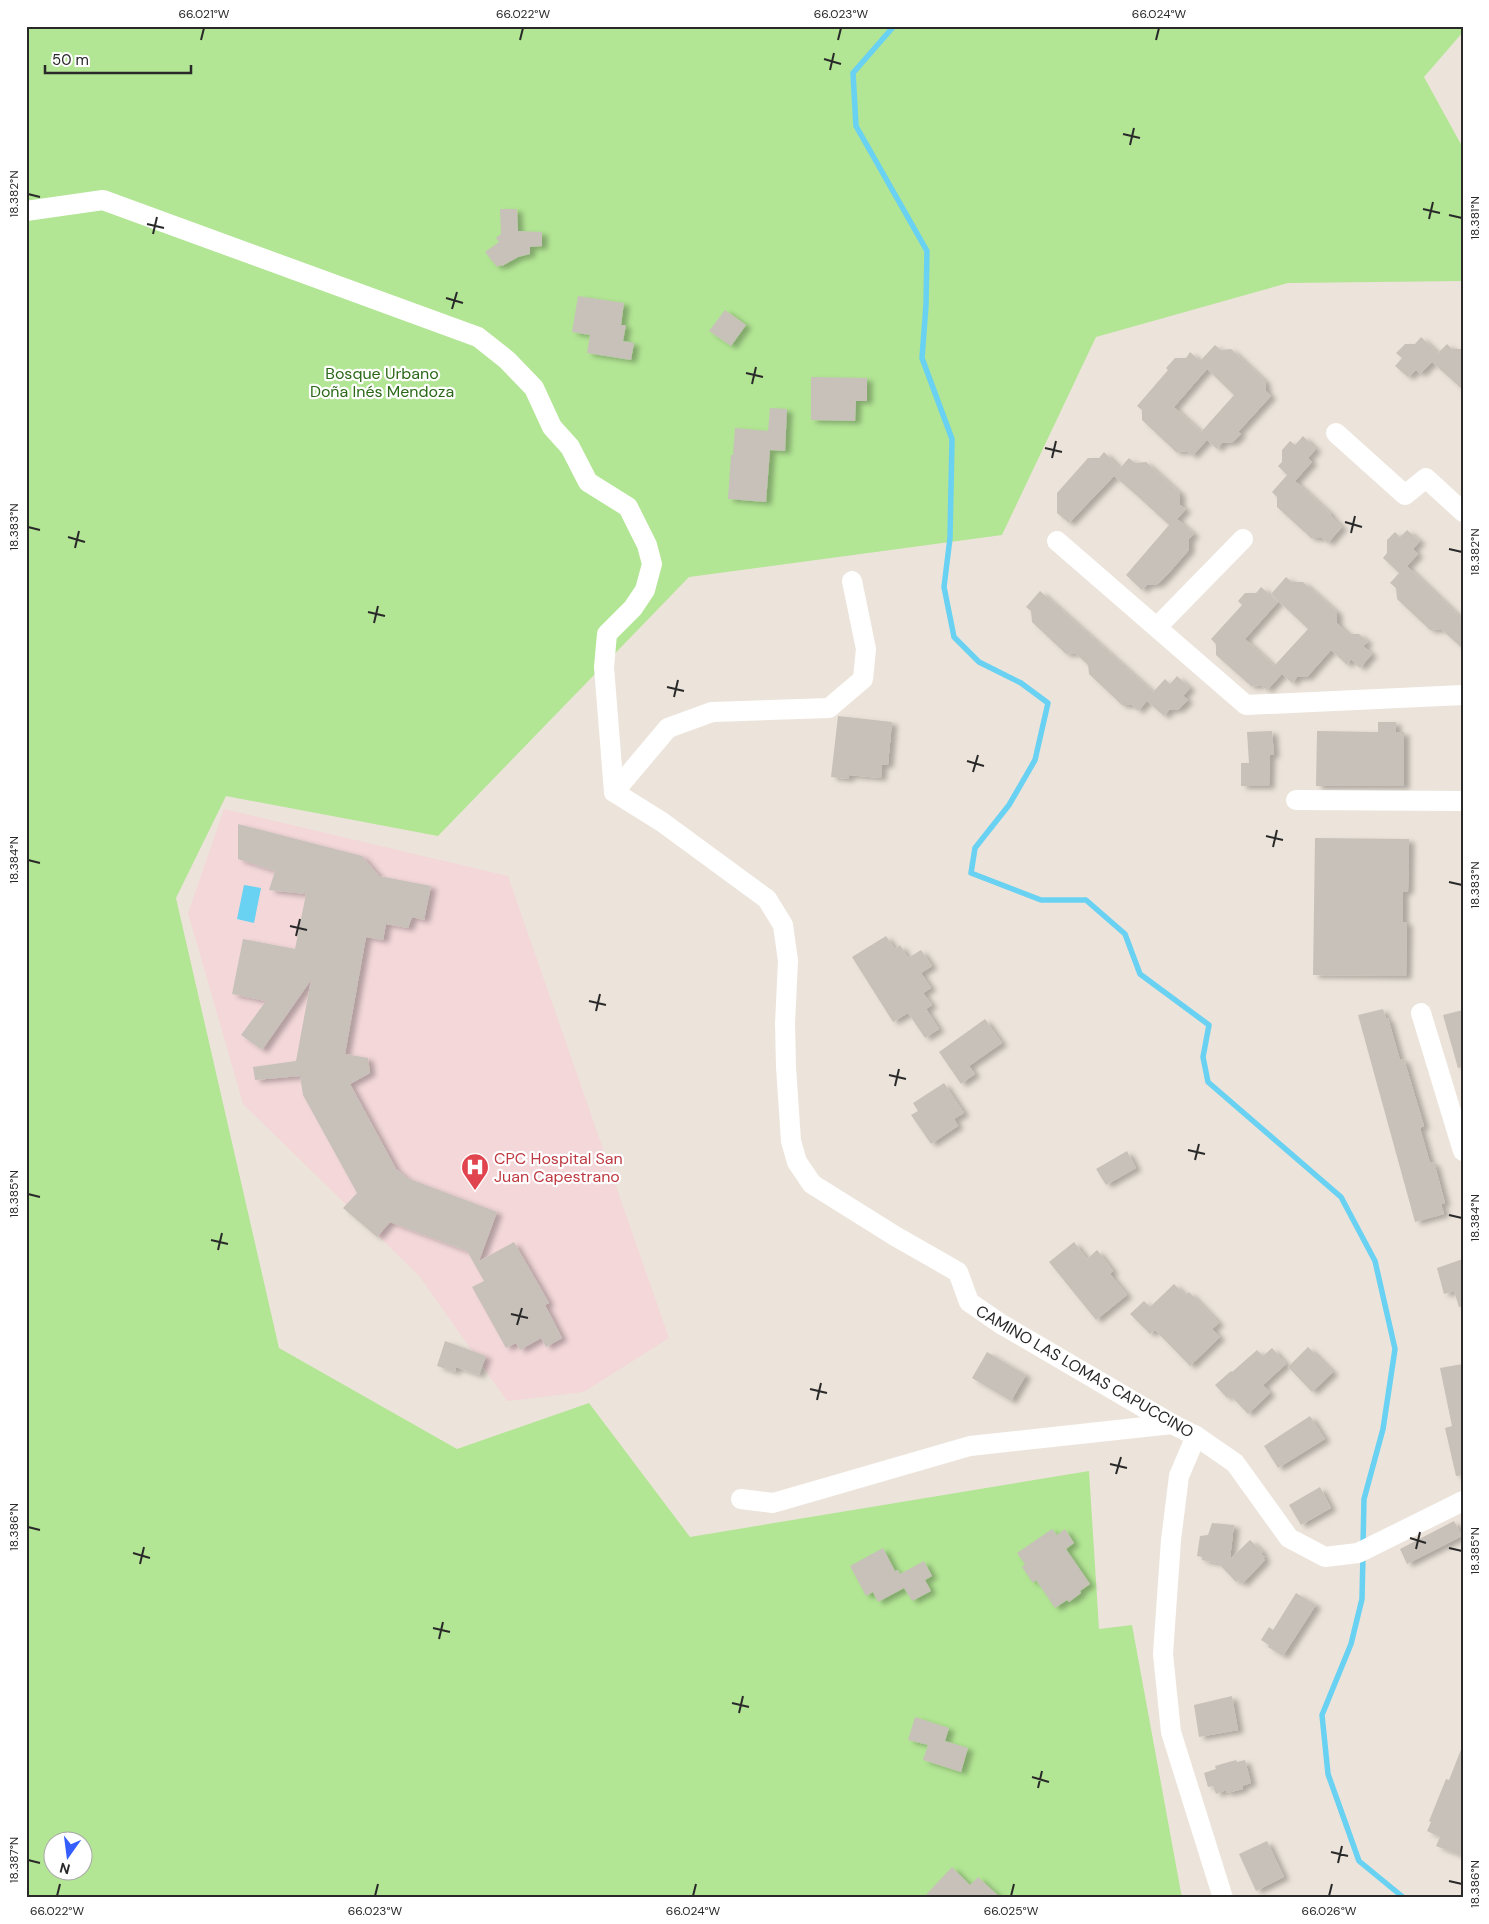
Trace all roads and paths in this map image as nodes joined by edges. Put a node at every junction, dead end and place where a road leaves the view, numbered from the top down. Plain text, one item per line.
1 (26, 211) edge
2 (1336, 433) dead end
3 (1463, 512) edge
4 (1243, 539) dead end
5 (1057, 541) dead end
6 (852, 581) dead end
7 (1157, 627) junction
8 (1463, 695) edge
9 (614, 792) junction
10 (1296, 800) dead end
11 (1463, 801) edge
12 (1421, 1013) dead end
13 (1463, 1151) edge
14 (1172, 1424) junction
15 (1196, 1436) junction
16 (741, 1499) dead end
17 (1463, 1501) edge
18 (1223, 1898) edge

1 - 9 street
2 - 3 street
4 - 7 street
5 - 7 street
6 - 9 street
7 - 8 street
9 - 14 street, CAMINO LAS LOMAS CAPUCCINO
10 - 11 street
12 - 13 street
14 - 15 street, CAMINO LAS LOMAS CAPUCCINO
14 - 16 street
15 - 17 street, CAMINO LAS LOMAS CAPUCCINO
15 - 18 street

